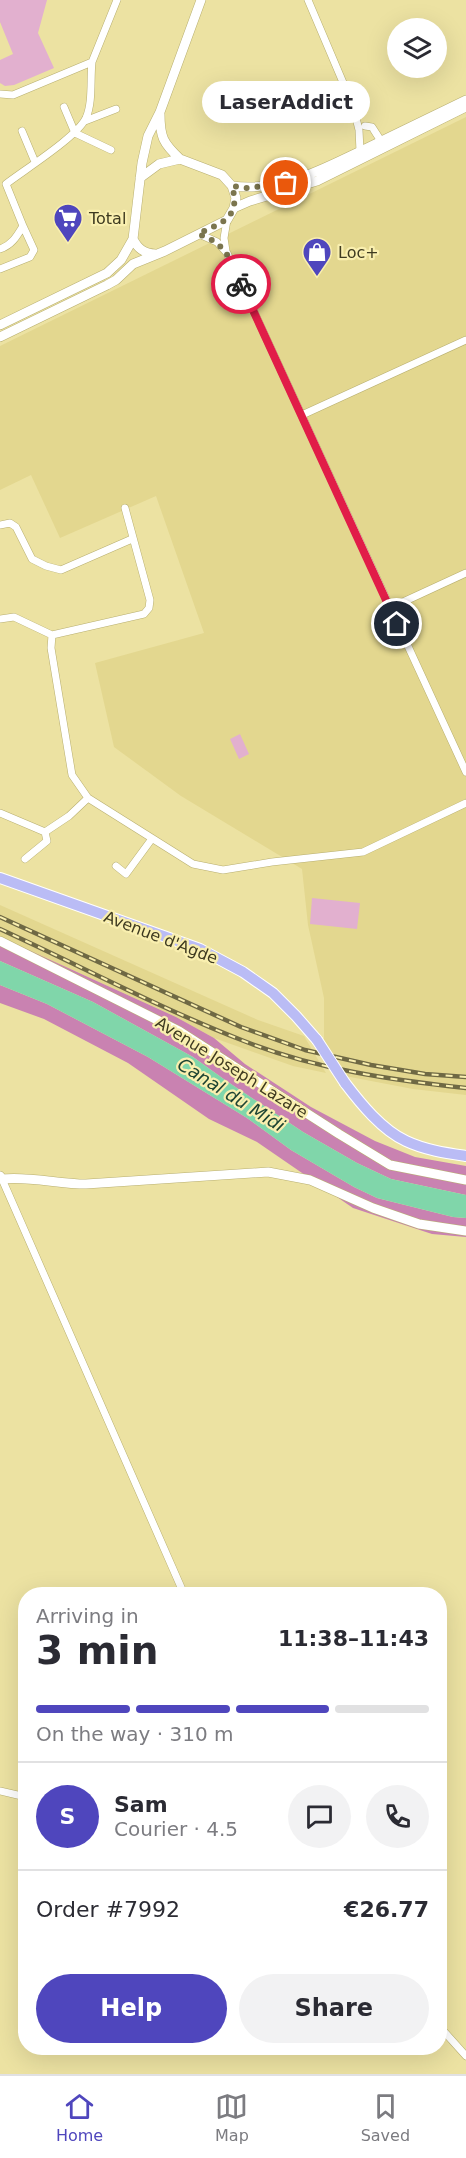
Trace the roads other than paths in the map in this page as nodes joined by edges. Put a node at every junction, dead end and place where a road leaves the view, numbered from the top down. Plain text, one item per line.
1 (117, 0) edge
2 (201, 0) edge
3 (308, 0) edge
4 (92, 62) junction
5 (0, 94) edge
6 (466, 100) edge
7 (64, 107) dead end
8 (466, 107) edge
9 (116, 109) dead end
10 (160, 112) junction
11 (85, 120) junction
12 (365, 126) dead end
13 (22, 131) dead end
14 (75, 133) junction
15 (381, 141) junction
16 (111, 150) dead end
17 (360, 151) junction
18 (180, 159) junction
19 (35, 162) junction
20 (140, 178) junction
21 (3, 186) edge
22 (232, 186) junction
23 (234, 208) junction
24 (227, 220) junction
25 (23, 226) junction
26 (198, 234) junction
27 (133, 239) junction
28 (0, 249) edge
29 (226, 253) junction
30 (156, 254) junction
31 (0, 269) edge
32 (0, 325) edge
33 (0, 337) edge
34 (466, 340) edge
35 (302, 415) junction
36 (125, 508) dead end
37 (0, 525) edge
38 (132, 538) junction
39 (466, 573) edge
40 (390, 608) junction
41 (0, 619) edge
42 (52, 635) junction
43 (466, 772) edge
44 (87, 798) junction
45 (466, 803) edge
46 (0, 813) edge
47 (45, 832) junction
48 (151, 840) junction
49 (25, 859) dead end
50 (116, 866) dead end
51 (0, 878) edge
52 (0, 941) edge
53 (466, 1156) edge
54 (1, 1178) edge
55 (466, 1180) edge
56 (466, 1231) edge
57 (181, 1587) edge
58 (0, 1791) edge
59 (18, 1795) edge
60 (447, 2035) edge
61 (466, 2056) edge

1 - 4 street
2 - 10 main road
3 - 17 street
4 - 5 street
4 - 11 street
6 - 15 main road
7 - 14 street
8 - 23 main road
9 - 11 street
10 - 18 main road
10 - 20 main road
11 - 14 street
12 - 15 street
13 - 19 street
14 - 16 street
14 - 19 street
15 - 17 main road
17 - 22 main road
18 - 20 main road
18 - 22 main road
19 - 21 street
20 - 27 main road
21 - 25 street
22 - 23 main road
23 - 24 main road
24 - 26 main road
24 - 29 street
25 - 28 street
25 - 31 street
26 - 29 street
26 - 30 main road
27 - 30 main road
27 - 32 main road
29 - 35 street
30 - 33 main road
34 - 35 street
35 - 40 street
36 - 38 street
37 - 38 street
38 - 42 street
39 - 40 street
40 - 43 street
41 - 42 street
42 - 44 street
44 - 47 street
44 - 48 street
45 - 48 street
46 - 47 street
47 - 49 street
48 - 50 street
51 - 53 main road, Avenue d'Agde, bridge
52 - 55 main road, Avenue Joseph Lazare
54 - 56 main road
54 - 57 street
58 - 59 street
60 - 61 street

